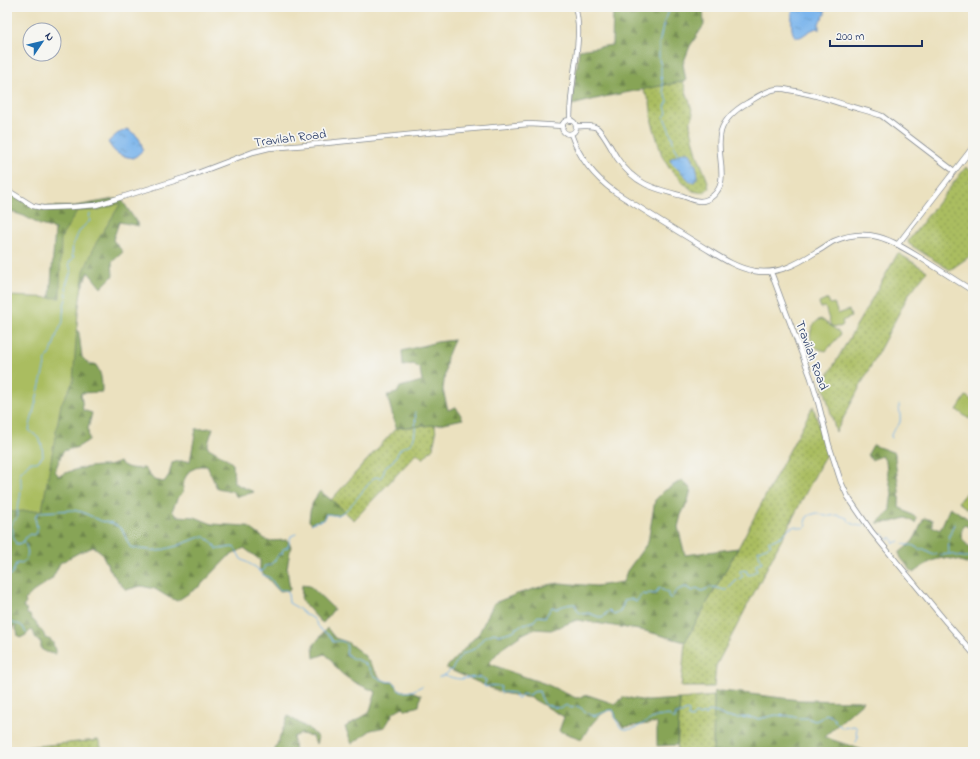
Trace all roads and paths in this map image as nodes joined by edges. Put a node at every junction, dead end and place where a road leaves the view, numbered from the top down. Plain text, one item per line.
1 (575, 7) edge
2 (570, 121) junction
3 (563, 126) junction
4 (576, 126) junction
5 (571, 134) junction
6 (973, 147) edge
7 (954, 172) junction
8 (7, 190) edge
9 (898, 244) junction
10 (771, 272) junction
11 (973, 291) edge
12 (973, 653) edge

1 - 2 main road
2 - 3 main road
2 - 4 main road
3 - 5 main road
3 - 8 main road, Travilah Road
4 - 5 main road
4 - 7 main road
5 - 10 main road
6 - 7 main road
7 - 9 main road
9 - 10 main road
9 - 11 main road
10 - 12 main road, Travilah Road

